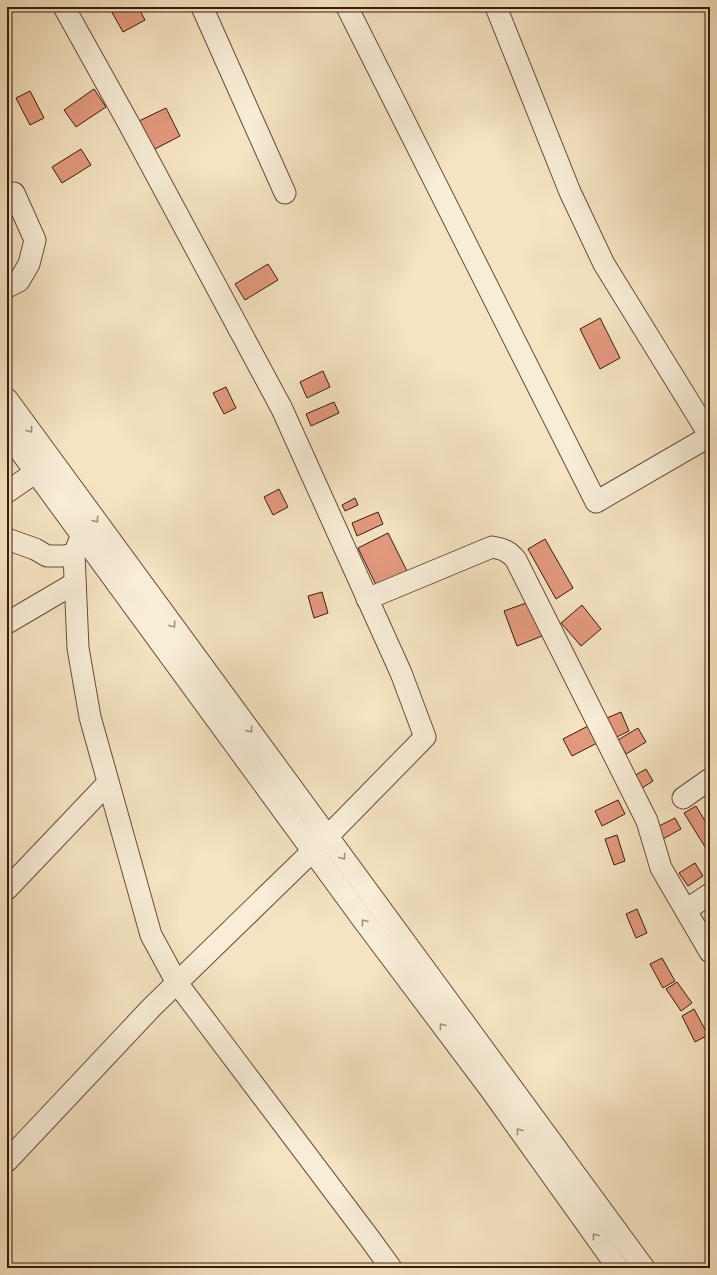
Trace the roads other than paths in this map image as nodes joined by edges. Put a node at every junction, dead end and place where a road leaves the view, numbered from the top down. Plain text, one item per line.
1 (64, 7) edge
2 (202, 7) edge
3 (347, 7) edge
4 (496, 7) edge
5 (14, 193) dead end
6 (284, 193) dead end
7 (7, 287) edge
8 (7, 399) edge
9 (7, 433) edge
10 (710, 436) edge
11 (36, 472) junction
12 (7, 492) edge
13 (7, 540) edge
14 (78, 545) junction
15 (75, 583) junction
16 (367, 598) junction
17 (7, 623) edge
18 (710, 779) edge
19 (108, 783) junction
20 (683, 798) dead end
21 (328, 836) junction
22 (312, 851) junction
23 (7, 889) edge
24 (710, 894) edge
25 (686, 910) junction
26 (710, 952) edge
27 (177, 983) junction
28 (7, 1161) edge
29 (391, 1268) edge
30 (618, 1268) edge
31 (644, 1268) edge

1 - 16 street
2 - 6 street
3 - 10 street
4 - 10 street
5 - 7 street
8 -> 21 street
9 - 11 street
11 - 12 street
11 - 14 street
13 - 14 street
14 - 15 street
14 - 22 street
15 - 17 street
15 - 19 street
16 - 21 street
16 - 25 street
18 - 20 street
19 - 23 street
19 - 27 street
21 - 22 street
21 -> 31 street
22 - 27 street
30 -> 22 street
24 - 25 street
25 - 26 street
27 - 28 street
27 - 29 street

